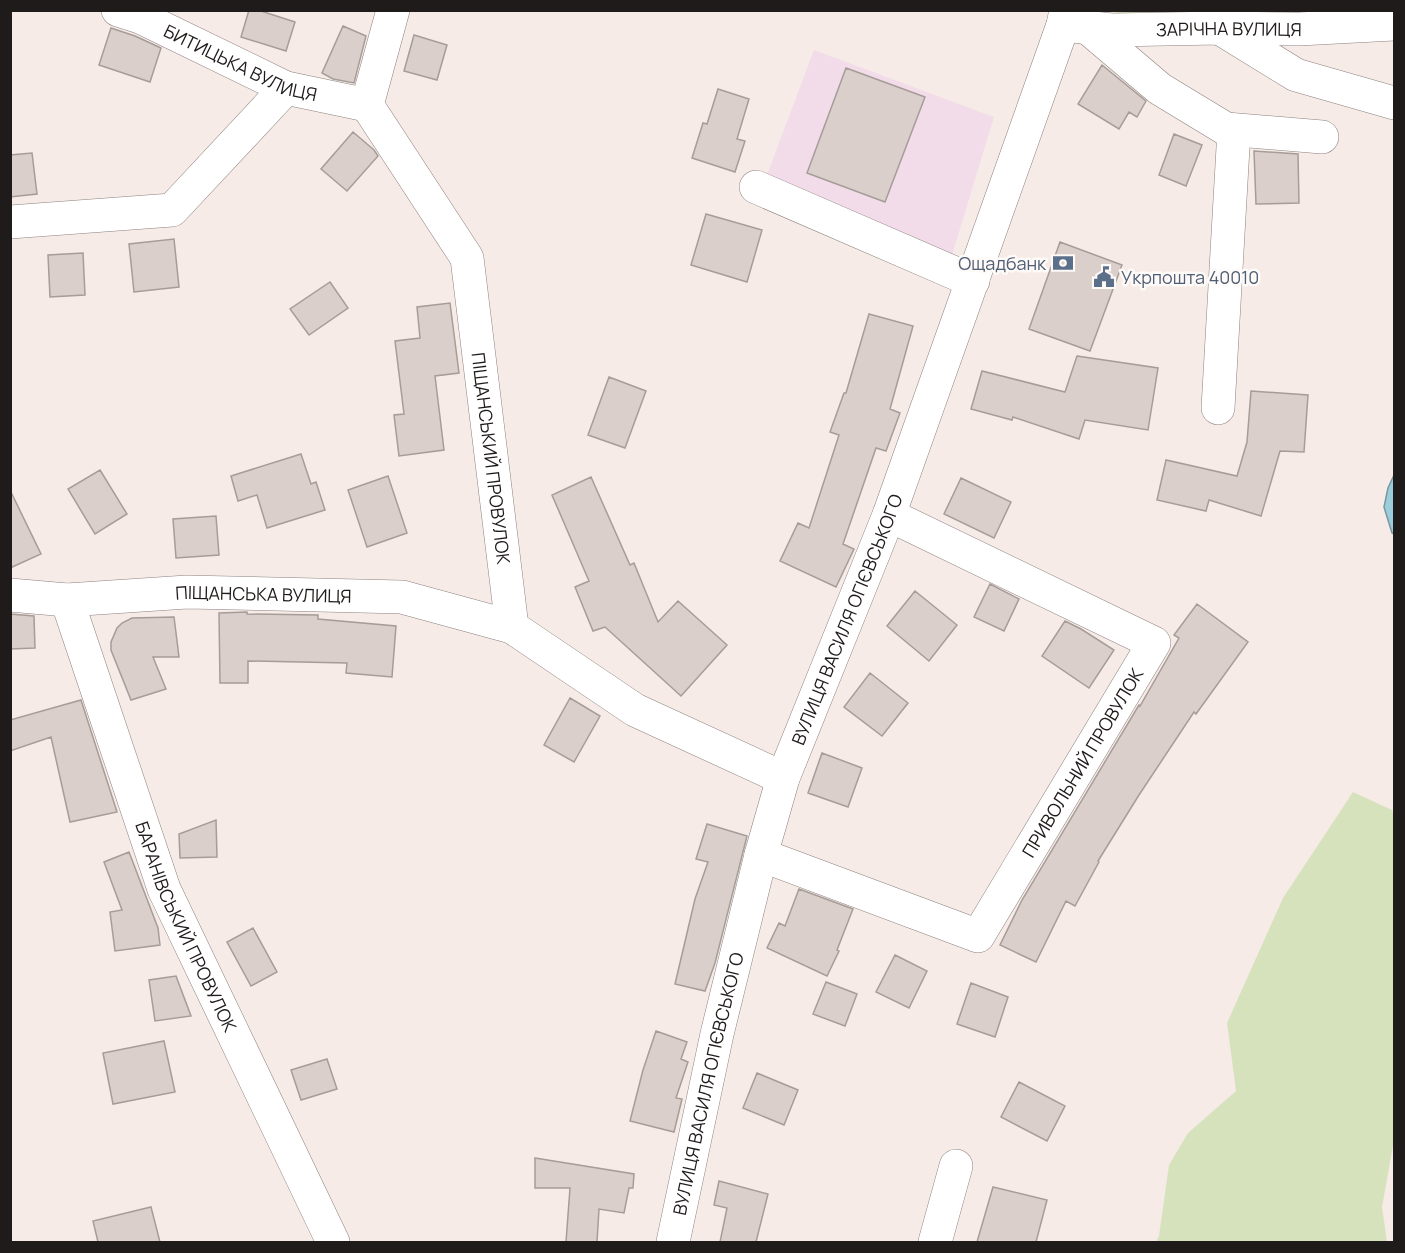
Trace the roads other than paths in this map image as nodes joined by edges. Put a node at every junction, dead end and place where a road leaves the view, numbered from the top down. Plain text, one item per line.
1 (118, 10) edge
2 (393, 10) edge
3 (1073, 21) edge
4 (1395, 24) edge
5 (1219, 27) junction
6 (286, 88) junction
7 (1395, 103) edge
8 (367, 105) junction
9 (1234, 130) junction
10 (1322, 137) dead end
11 (756, 187) dead end
12 (10, 222) edge
13 (973, 280) junction
14 (1218, 408) dead end
15 (889, 515) junction
16 (10, 595) edge
17 (67, 600) junction
18 (512, 627) junction
19 (783, 778) junction
20 (761, 855) junction
21 (956, 1166) dead end
22 (333, 1242) edge
23 (673, 1242) edge
24 (935, 1242) edge

1 - 6 street, БИТИЦЬКА ВУЛИЦЯ
2 - 8 street
3 - 5 street, ЗАРІЧНА ВУЛИЦЯ
3 - 9 street
3 - 13 street, ВУЛИЦЯ ВАСИЛЯ ОГІЄВСЬКОГО
4 - 5 street, ЗАРІЧНА ВУЛИЦЯ
5 - 7 street
6 - 8 street, БИТИЦЬКА ВУЛИЦЯ
6 - 12 street
8 - 18 street, ПІЩАНСЬКИЙ ПРОВУЛОК
9 - 10 street
9 - 14 street
11 - 13 street
13 - 15 street, ВУЛИЦЯ ВАСИЛЯ ОГІЄВСЬКОГО
15 - 19 street, ВУЛИЦЯ ВАСИЛЯ ОГІЄВСЬКОГО
15 - 20 street, ПРИВОЛЬНИЙ ПРОВУЛОК
16 - 17 street, ПІЩАНСЬКА ВУЛИЦЯ
17 - 18 street, ПІЩАНСЬКА ВУЛИЦЯ
17 - 22 street, БАРАНІВСЬКИЙ ПРОВУЛОК
18 - 19 street
19 - 20 street, ВУЛИЦЯ ВАСИЛЯ ОГІЄВСЬКОГО
20 - 23 street, ВУЛИЦЯ ВАСИЛЯ ОГІЄВСЬКОГО
21 - 24 street

